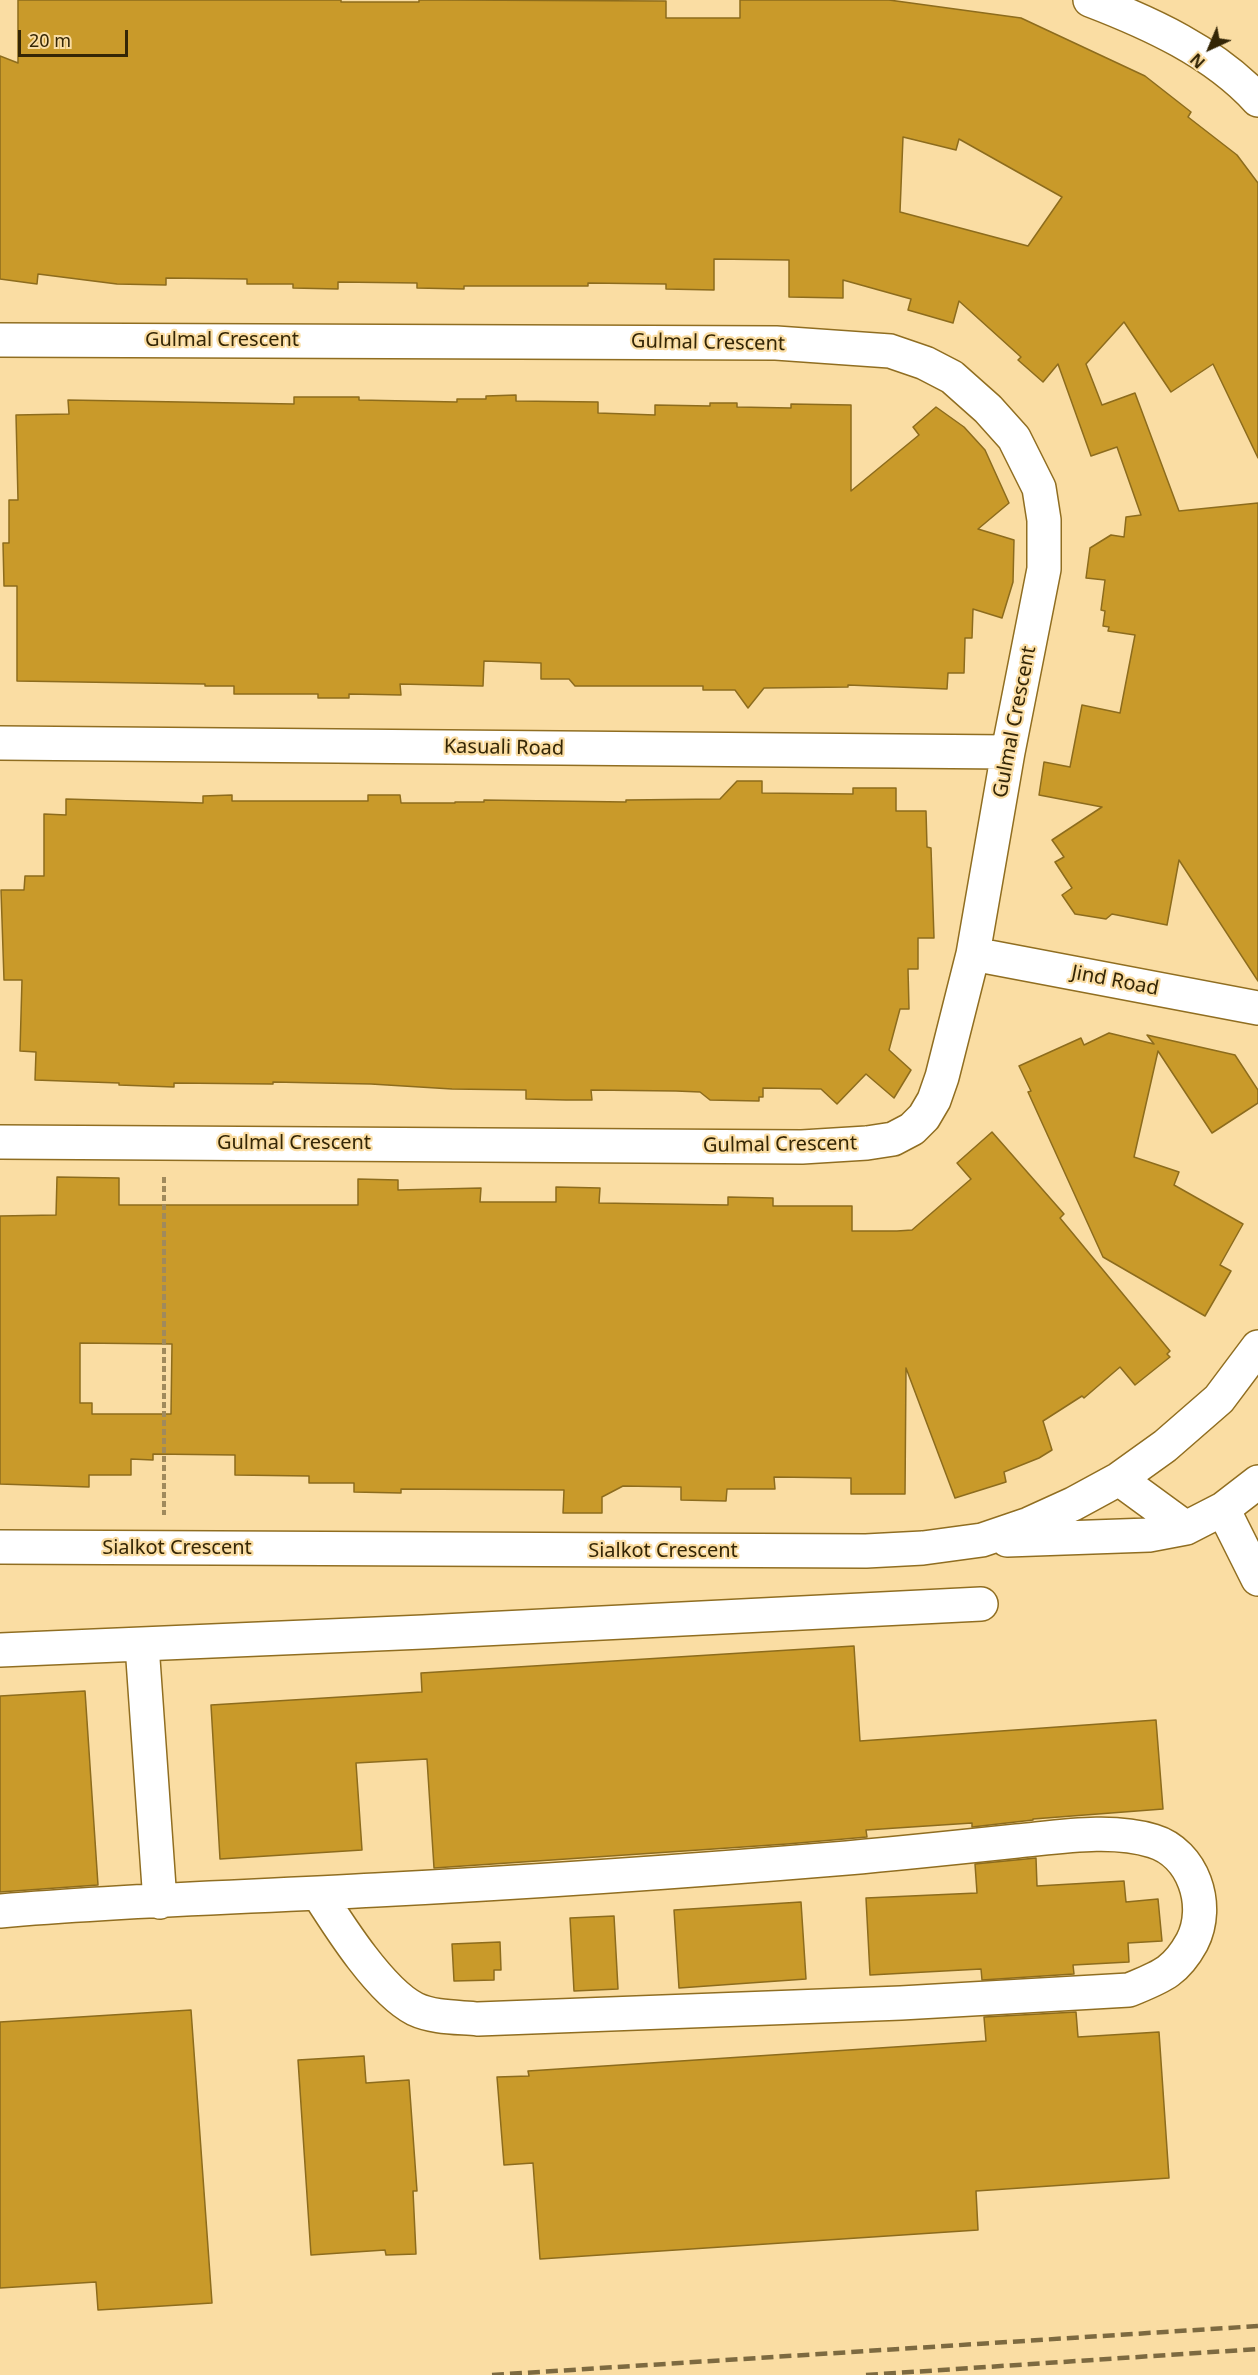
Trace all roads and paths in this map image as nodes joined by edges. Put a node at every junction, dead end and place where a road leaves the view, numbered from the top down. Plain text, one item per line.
1 (1090, 0) edge
2 (1258, 100) edge
3 (0, 340) edge
4 (0, 743) edge
5 (1008, 752) junction
6 (973, 954) junction
7 (1258, 1008) edge
8 (0, 1142) edge
9 (165, 1143) junction
10 (1258, 1347) edge
11 (1119, 1479) junction
12 (1258, 1482) edge
13 (1223, 1509) junction
14 (1186, 1528) junction
15 (982, 1540) junction
16 (0, 1547) edge
17 (162, 1548) junction
18 (1258, 1579) edge
19 (981, 1604) dead end
20 (142, 1644) junction
21 (0, 1650) edge
22 (318, 1893) junction
23 (160, 1902) junction
24 (0, 1911) edge

1 - 2 street
3 - 5 street, Gulmal Crescent
4 - 5 street, Kasuali Road
5 - 6 street, Gulmal Crescent
6 - 7 street, Jind Road
6 - 9 street, Gulmal Crescent
8 - 9 street, Gulmal Crescent
9 - 17 path
10 - 11 street, Sialkot Crescent
11 - 14 street
11 - 15 street, Sialkot Crescent
12 - 13 street
13 - 14 street
13 - 18 street
14 - 15 street
15 - 17 street, Sialkot Crescent
16 - 17 street, Sialkot Crescent
19 - 20 street
20 - 21 street
20 - 23 street
22 - 22 street
22 - 23 street
23 - 24 street

